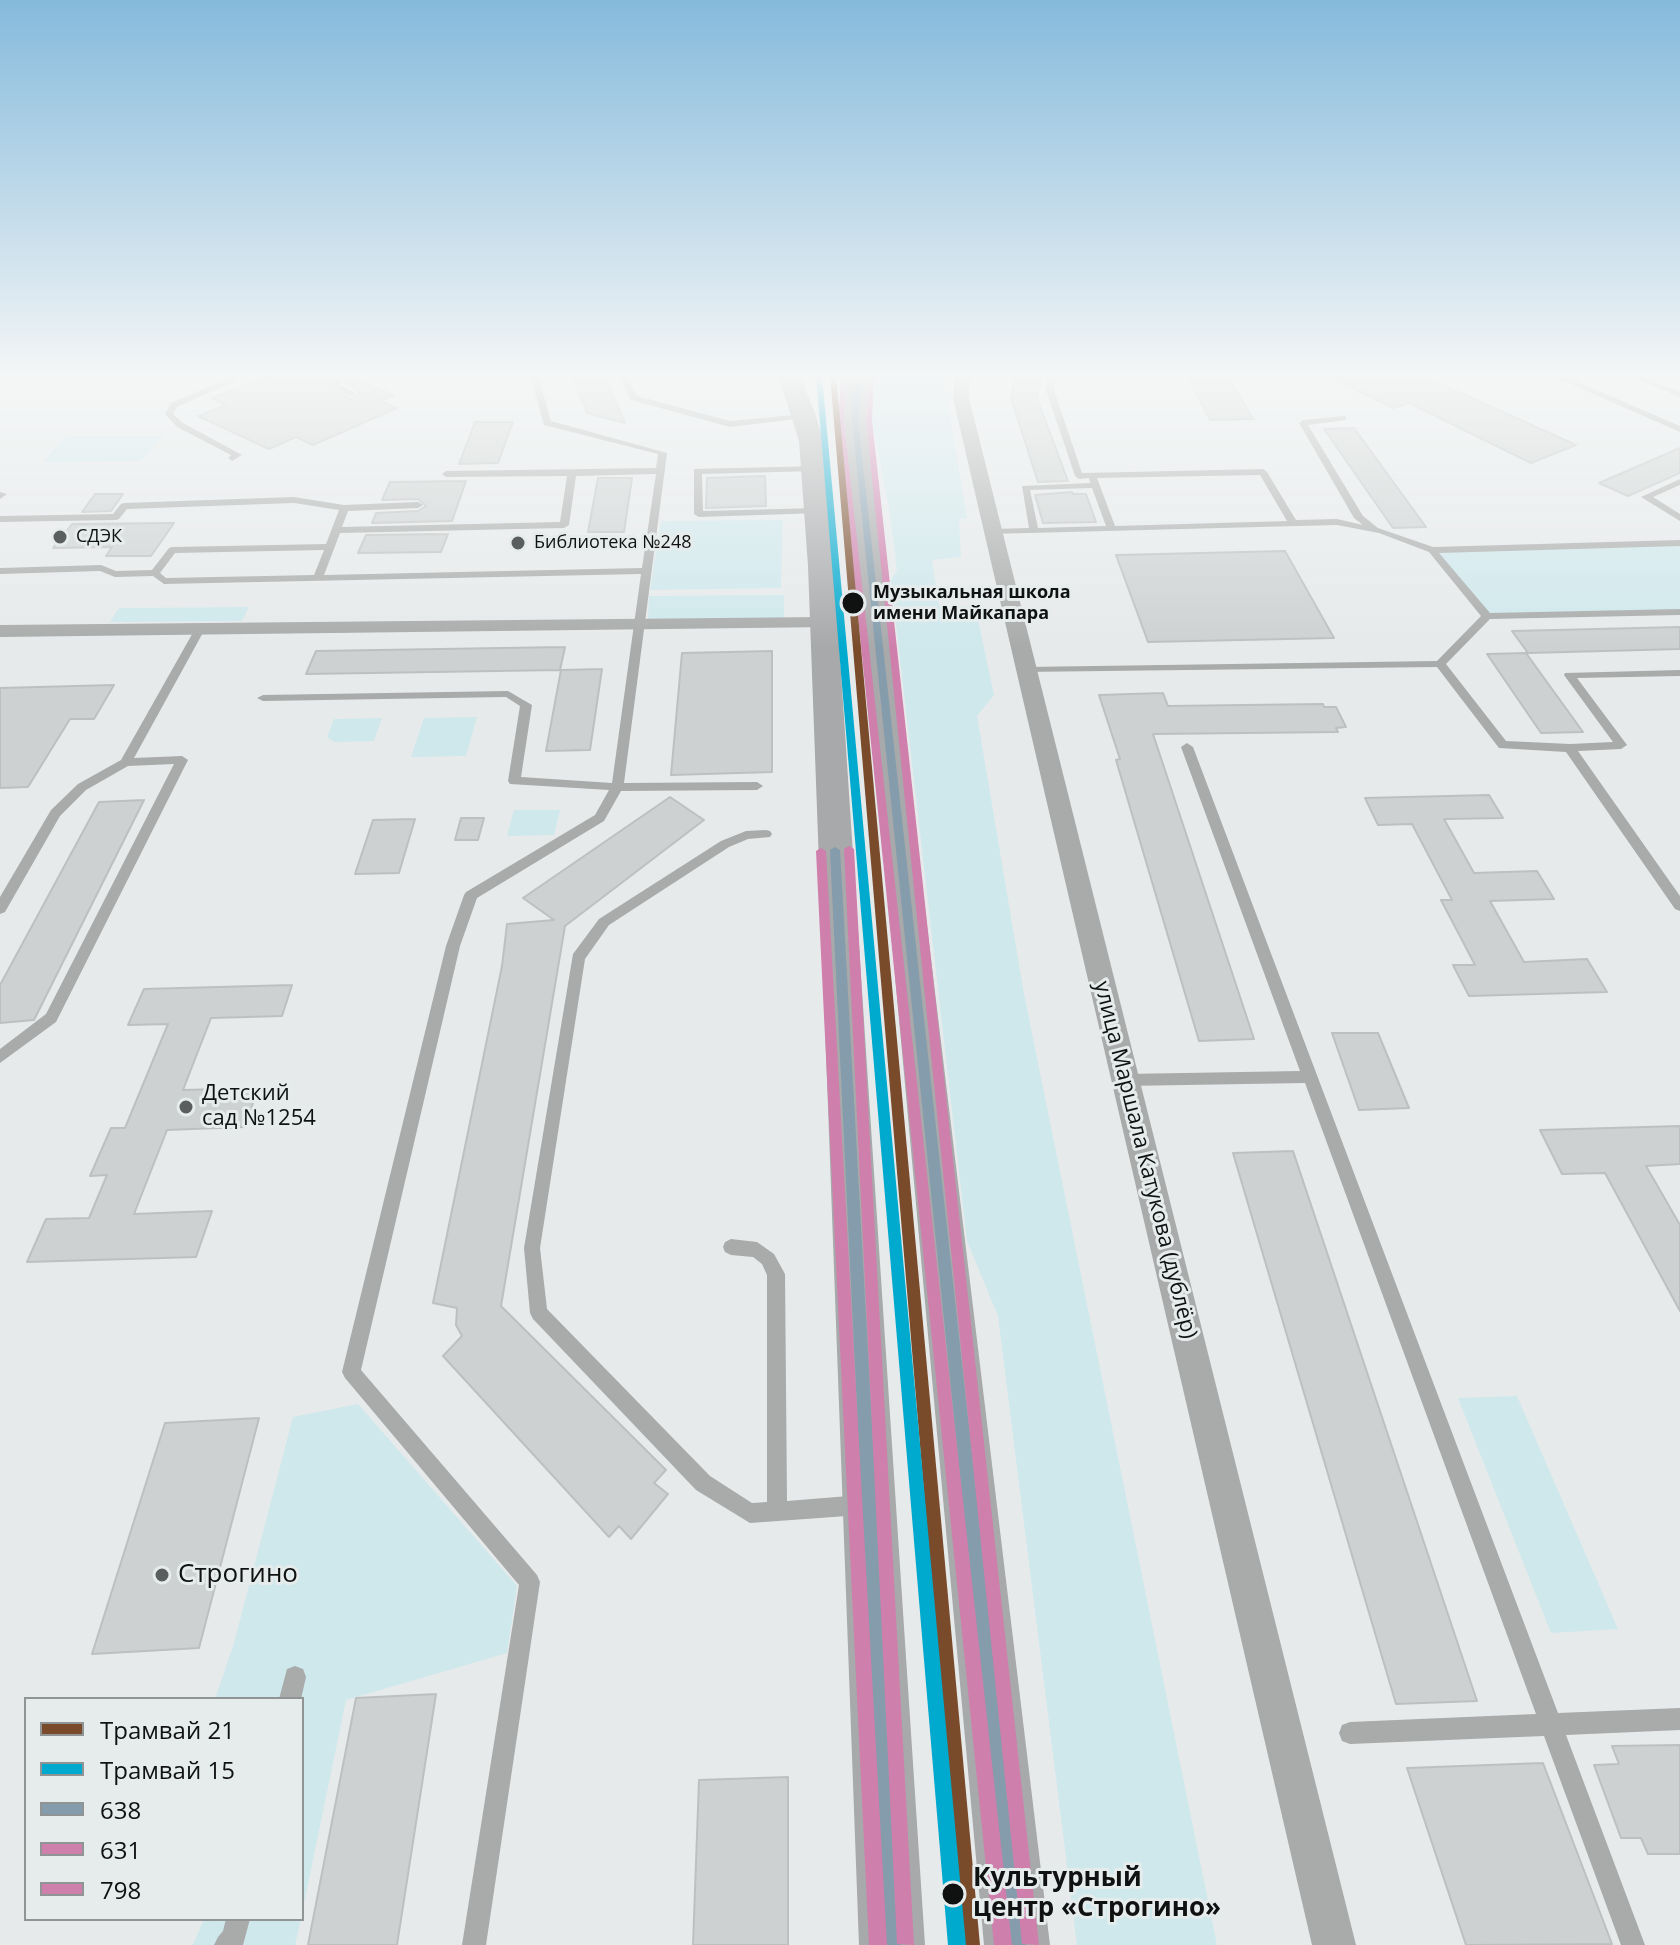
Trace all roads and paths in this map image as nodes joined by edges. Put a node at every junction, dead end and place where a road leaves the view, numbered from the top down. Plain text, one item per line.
1 (661, 466) edge
2 (860, 466) edge
3 (977, 466) edge
4 (1076, 466) edge
5 (1328, 466) edge
6 (815, 468) joint
7 (660, 471) junction
8 (572, 473) junction
9 (446, 474) dead end
10 (1094, 480) junction
11 (1680, 482) edge
12 (418, 505) dead end
13 (344, 508) junction
14 (817, 511) junction
15 (1680, 518) edge
16 (0, 519) edge
17 (1293, 523) junction
18 (1111, 527) junction
19 (335, 530) junction
20 (1034, 531) junction
21 (1381, 531) junction
22 (993, 532) junction
23 (1680, 543) edge
24 (327, 547) junction
25 (1432, 550) junction
26 (0, 571) edge
27 (646, 571) junction
28 (155, 573) junction
29 (319, 575) junction
30 (1680, 612) edge
31 (1487, 616) junction
32 (823, 623) junction
33 (638, 625) junction
34 (200, 629) junction
35 (0, 631) edge
36 (1440, 664) junction
37 (1026, 670) junction
38 (1680, 673) edge
39 (263, 698) dead end
40 (1187, 747) dead end
41 (1570, 748) junction
42 (126, 762) junction
43 (757, 786) dead end
44 (617, 787) junction
45 (766, 834) dead end
46 (1680, 906) edge
47 (0, 909) edge
48 (0, 1057) edge
49 (1310, 1077) junction
50 (1125, 1080) junction
51 (731, 1247) dead end
52 (869, 1505) junction
53 (777, 1511) junction
54 (295, 1677) dead end
55 (290, 1697) edge
56 (1680, 1719) edge
57 (1551, 1724) junction
58 (1350, 1733) dead end
59 (238, 1921) edge
60 (226, 1945) edge
61 (474, 1945) edge
62 (892, 1945) edge
63 (1017, 1945) edge
64 (1334, 1945) edge
65 (1633, 1945) edge

1 - 7 lane
2 - 63 main road
3 - 22 street, улица Маршала Катукова (дублёр)
4 - 10 lane
5 - 21 lane
6 - 14 main road
6 - 14 lane
7 - 8 lane
7 - 27 lane
8 - 9 lane
8 - 19 lane
10 - 17 lane
10 - 18 lane
10 - 20 lane
11 - 15 lane
12 - 13 lane
13 - 16 lane
13 - 19 lane
14 - 32 main road
17 - 18 lane
17 - 21 lane
18 - 20 lane
19 - 24 lane
20 - 22 lane
21 - 25 lane
22 - 37 street, улица Маршала Катукова (дублёр)
23 - 25 lane
24 - 28 lane
24 - 29 lane
25 - 31 lane
26 - 28 lane
27 - 29 lane
27 - 33 lane
28 - 29 lane
30 - 31 lane
31 - 36 lane
32 - 33 street
32 - 52 main road
33 - 34 street
33 - 44 lane
34 - 35 street
34 - 42 lane
36 - 37 lane
36 - 41 lane
37 - 50 street, улица Маршала Катукова (дублёр)
38 - 41 lane
39 - 44 lane
40 - 49 lane
41 - 46 lane
42 - 47 lane
42 - 48 lane
43 - 44 lane
44 - 61 lane
45 - 53 lane
49 - 50 lane
49 - 57 lane
50 - 64 street, улица Маршала Катукова (дублёр)
51 - 53 lane
52 - 53 lane
52 - 62 main road
54 - 55 lane
56 - 57 lane
57 - 58 lane
57 - 65 lane
59 - 60 lane

